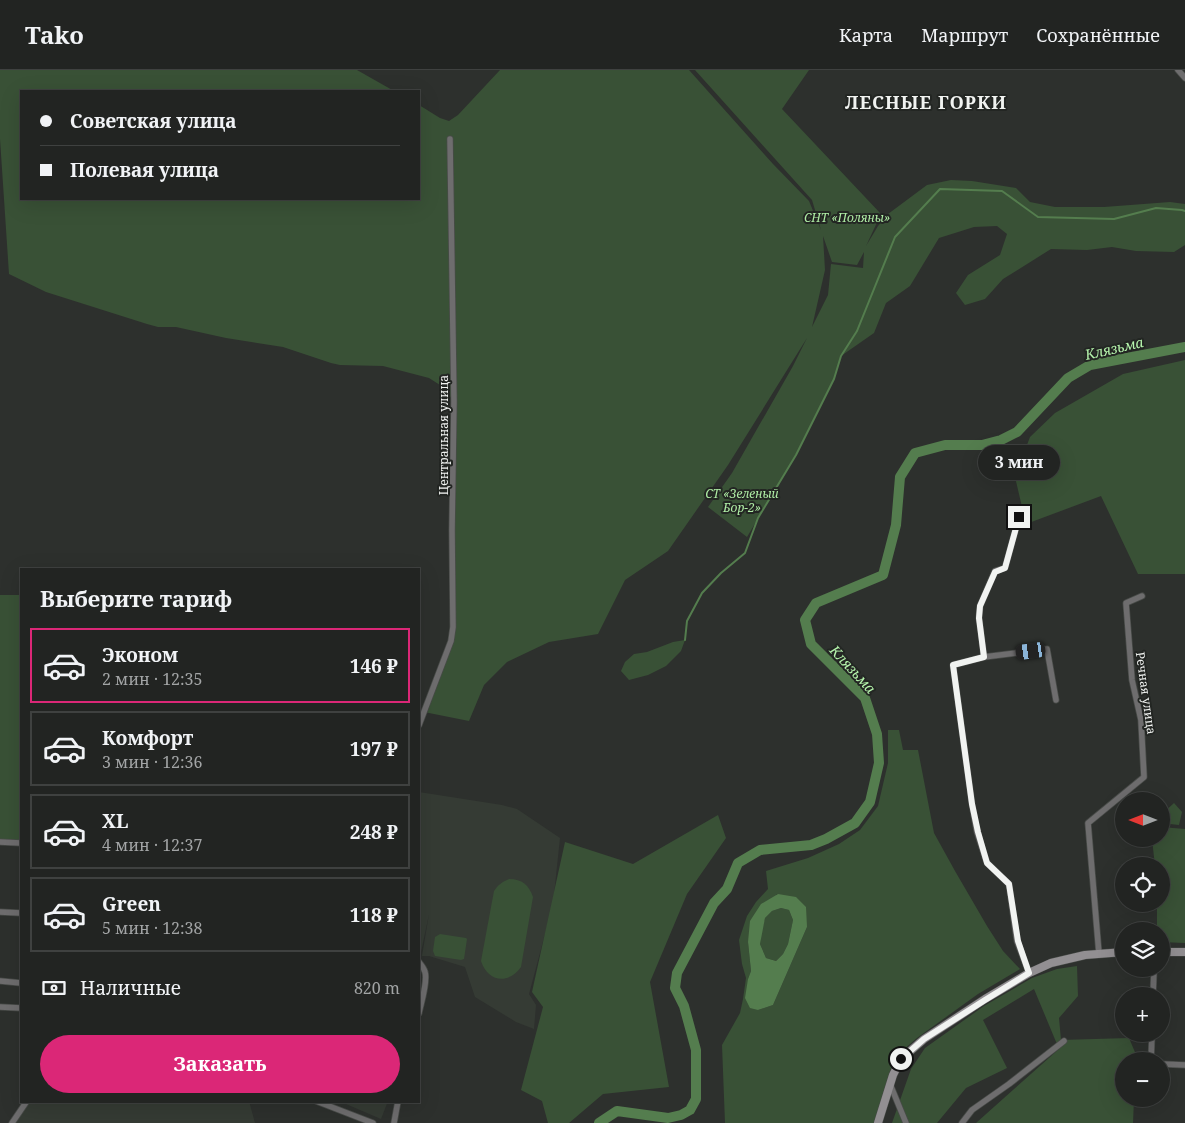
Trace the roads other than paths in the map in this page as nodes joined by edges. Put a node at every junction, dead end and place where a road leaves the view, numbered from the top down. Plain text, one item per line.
1 (1178, 70) edge
2 (1185, 78) edge
3 (450, 139) dead end
4 (1019, 517) dead end
5 (1142, 596) dead end
6 (984, 657) junction
7 (1056, 700) dead end
8 (420, 722) edge
9 (0, 842) edge
10 (20, 843) edge
11 (0, 912) edge
12 (20, 913) edge
13 (1170, 952) edge
14 (1185, 952) edge
15 (1115, 953) edge
16 (1099, 954) junction
17 (420, 964) edge
18 (1029, 973) junction
19 (0, 981) edge
20 (20, 983) edge
21 (0, 1007) edge
22 (20, 1008) edge
23 (420, 1009) edge
24 (1064, 1042) dead end
25 (1170, 1064) edge
26 (1185, 1065) edge
27 (890, 1084) junction
28 (26, 1103) edge
29 (321, 1103) edge
30 (398, 1103) edge
31 (12, 1123) edge
32 (373, 1123) edge
33 (394, 1123) edge
34 (878, 1123) edge
35 (906, 1123) edge
36 (962, 1123) edge

1 - 2 street
3 - 8 street, Центральная улица
4 - 6 street
5 - 16 street, Речная улица
6 - 7 street
6 - 18 street
9 - 10 street
11 - 12 street
13 - 14 main road
15 - 16 main road
16 - 18 main road
17 - 23 street
18 - 27 main road
19 - 20 street
21 - 22 street
24 - 36 street
25 - 26 street
27 - 34 main road
27 - 35 street
28 - 31 street
29 - 32 street
30 - 33 street

